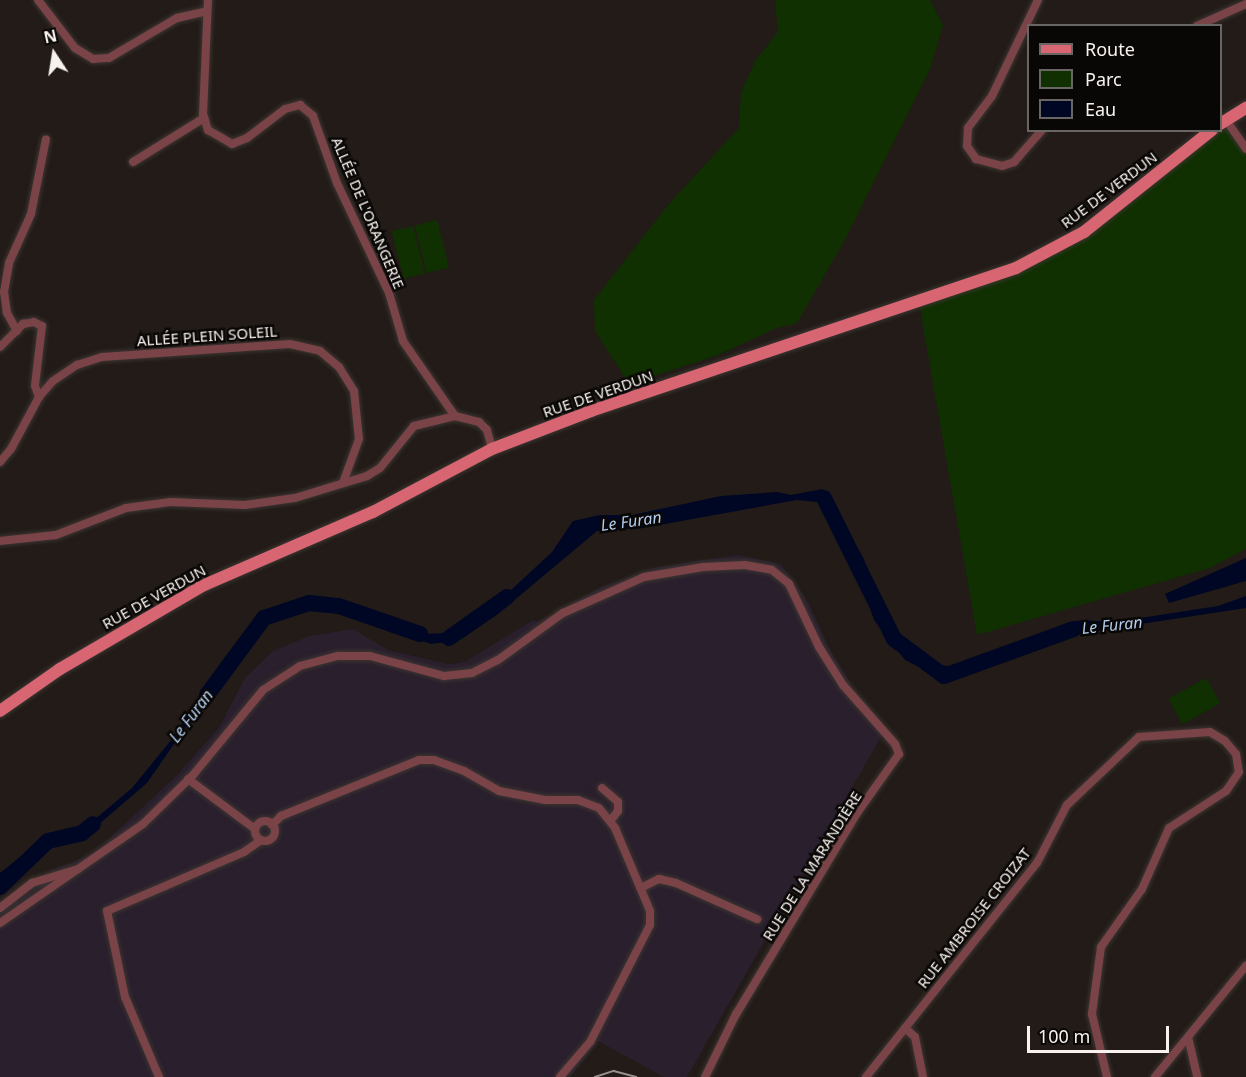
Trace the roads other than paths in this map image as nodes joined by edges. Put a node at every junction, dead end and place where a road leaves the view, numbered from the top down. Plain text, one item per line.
1 (38, 0) edge
2 (208, 0) edge
3 (1038, 0) edge
4 (1246, 4) edge
5 (207, 11) junction
6 (1201, 24) edge
7 (1246, 108) edge
8 (204, 118) junction
9 (1223, 122) edge
10 (1040, 132) edge
11 (1209, 132) edge
12 (46, 139) dead end
13 (1246, 149) edge
14 (133, 162) dead end
15 (17, 331) junction
16 (0, 347) edge
17 (39, 397) junction
18 (455, 416) junction
19 (492, 449) junction
20 (0, 462) edge
21 (344, 480) junction
22 (0, 541) edge
23 (0, 711) edge
24 (1243, 770) edge
25 (188, 779) junction
26 (602, 788) dead end
27 (611, 820) junction
28 (272, 825) junction
29 (255, 829) junction
30 (261, 840) junction
31 (82, 868) junction
32 (640, 888) junction
33 (0, 908) edge
34 (757, 919) dead end
35 (0, 923) edge
36 (1246, 966) edge
37 (905, 1028) junction
38 (1189, 1041) junction
39 (159, 1077) edge
40 (560, 1077) edge
41 (705, 1077) edge
42 (866, 1077) edge
43 (922, 1077) edge
44 (1107, 1077) edge
45 (1155, 1077) edge
46 (1197, 1077) edge

1 - 5 street
2 - 5 street
3 - 10 street
4 - 6 street
5 - 8 street
7 - 9 main road
8 - 14 street
8 - 18 street, ALLÉE DE L'ORANGERIE
9 - 13 street
11 - 19 main road, RUE DE VERDUN
12 - 15 street
15 - 16 street
15 - 17 street
17 - 20 street, ALLÉE PLEIN SOLEIL
17 - 21 street, ALLÉE PLEIN SOLEIL
18 - 19 street
18 - 21 street
19 - 23 main road, RUE DE VERDUN
21 - 22 street
24 - 37 street, RUE AMBROISE CROIZAT
24 - 44 street, RUE AMBROISE CROIZAT
25 - 29 street
25 - 31 street, RUE DE LA MARANDIÈRE
25 - 41 street, RUE DE LA MARANDIÈRE
26 - 27 street
27 - 28 street
27 - 32 street
28 - 29 street
28 - 30 street
29 - 30 street
30 - 39 street
31 - 33 street, RUE DE LA MARANDIÈRE
31 - 35 street, RUE DE LA MARANDIÈRE
32 - 34 street
32 - 40 street
36 - 38 street
37 - 42 street, RUE AMBROISE CROIZAT
37 - 43 street
38 - 45 street
38 - 46 street

